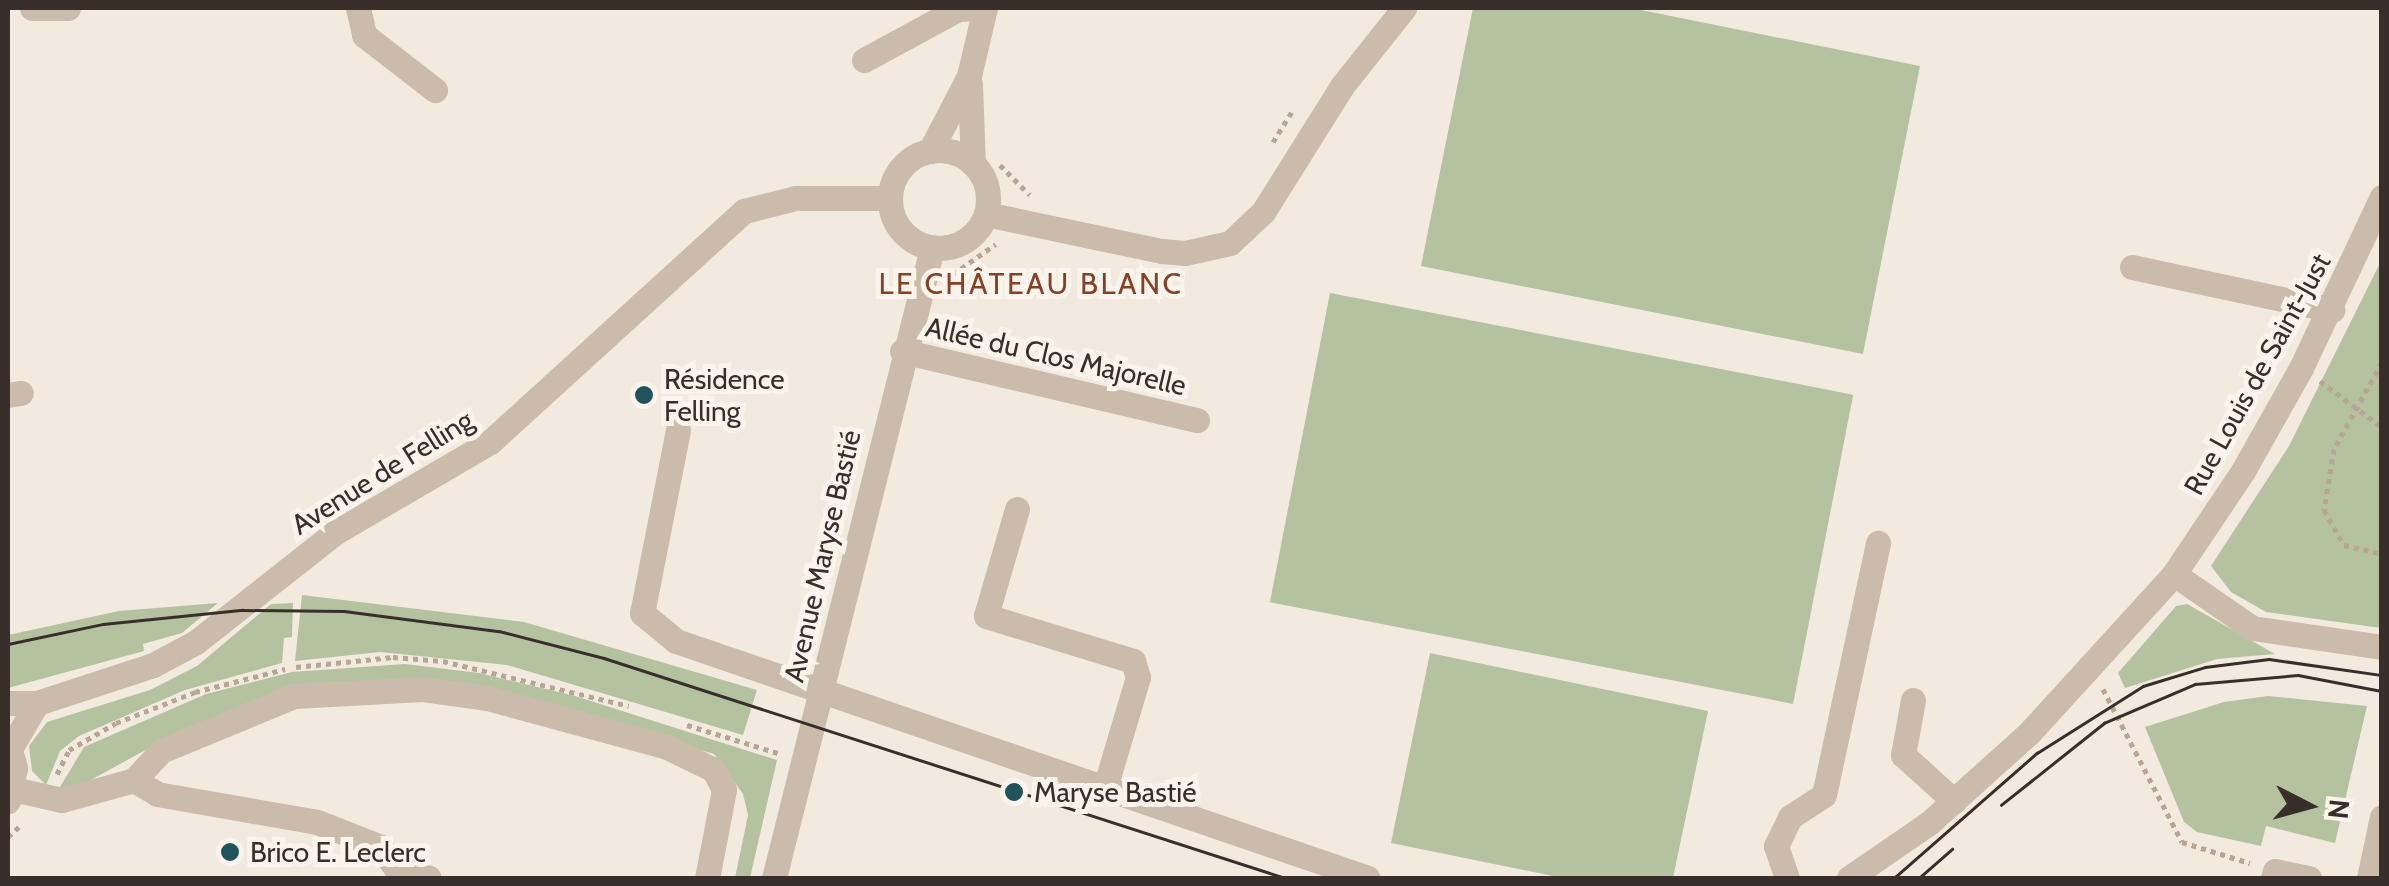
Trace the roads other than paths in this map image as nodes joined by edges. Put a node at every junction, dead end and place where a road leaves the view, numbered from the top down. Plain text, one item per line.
1 (32, 8) edge
2 (68, 8) edge
3 (358, 8) edge
4 (985, 8) edge
5 (1404, 8) edge
6 (864, 60) dead end
7 (970, 76) junction
8 (435, 90) dead end
9 (930, 150) junction
10 (986, 163) junction
11 (2382, 197) edge
12 (890, 198) junction
13 (986, 214) junction
14 (932, 248) junction
15 (2132, 268) dead end
16 (2332, 310) junction
17 (902, 352) junction
18 (1197, 420) dead end
19 (678, 430) dead end
20 (1018, 509) dead end
21 (1878, 543) dead end
22 (2174, 574) junction
23 (2382, 648) edge
24 (821, 690) junction
25 (1913, 700) dead end
26 (8, 703) edge
27 (37, 703) junction
28 (9, 746) edge
29 (134, 780) junction
30 (1106, 788) junction
31 (10, 795) edge
32 (1954, 801) junction
33 (2382, 817) edge
34 (2274, 874) edge
35 (429, 878) edge
36 (707, 878) edge
37 (774, 878) edge
38 (1368, 878) edge
39 (1787, 878) edge
40 (1849, 878) edge
41 (2309, 878) edge
42 (2369, 878) edge

1 - 2 street
3 - 8 street
4 - 6 street
4 - 7 street
5 - 13 street
7 - 9 street
7 - 10 street
9 - 10 street
9 - 12 street
10 - 13 street
11 - 16 street, Rue Louis de Saint-Just
12 - 14 street
12 - 27 street, Avenue de Felling
13 - 14 street
14 - 17 street, Avenue Maryse Bastié
15 - 16 street
16 - 22 street, Rue Louis de Saint-Just
17 - 18 street, Allée du Clos Majorelle
17 - 24 street, Avenue Maryse Bastié
19 - 24 street
20 - 30 street
21 - 39 street
22 - 23 street
22 - 32 street, Rue Louis de Saint-Just
24 - 30 street
24 - 37 street, Avenue Maryse Bastié
25 - 32 street
26 - 27 street, Avenue de Felling
27 - 28 street
28 - 31 street
29 - 31 street
29 - 35 street
29 - 36 street
30 - 38 street
32 - 40 street, Rue Louis de Saint-Just
33 - 42 street
34 - 41 street

